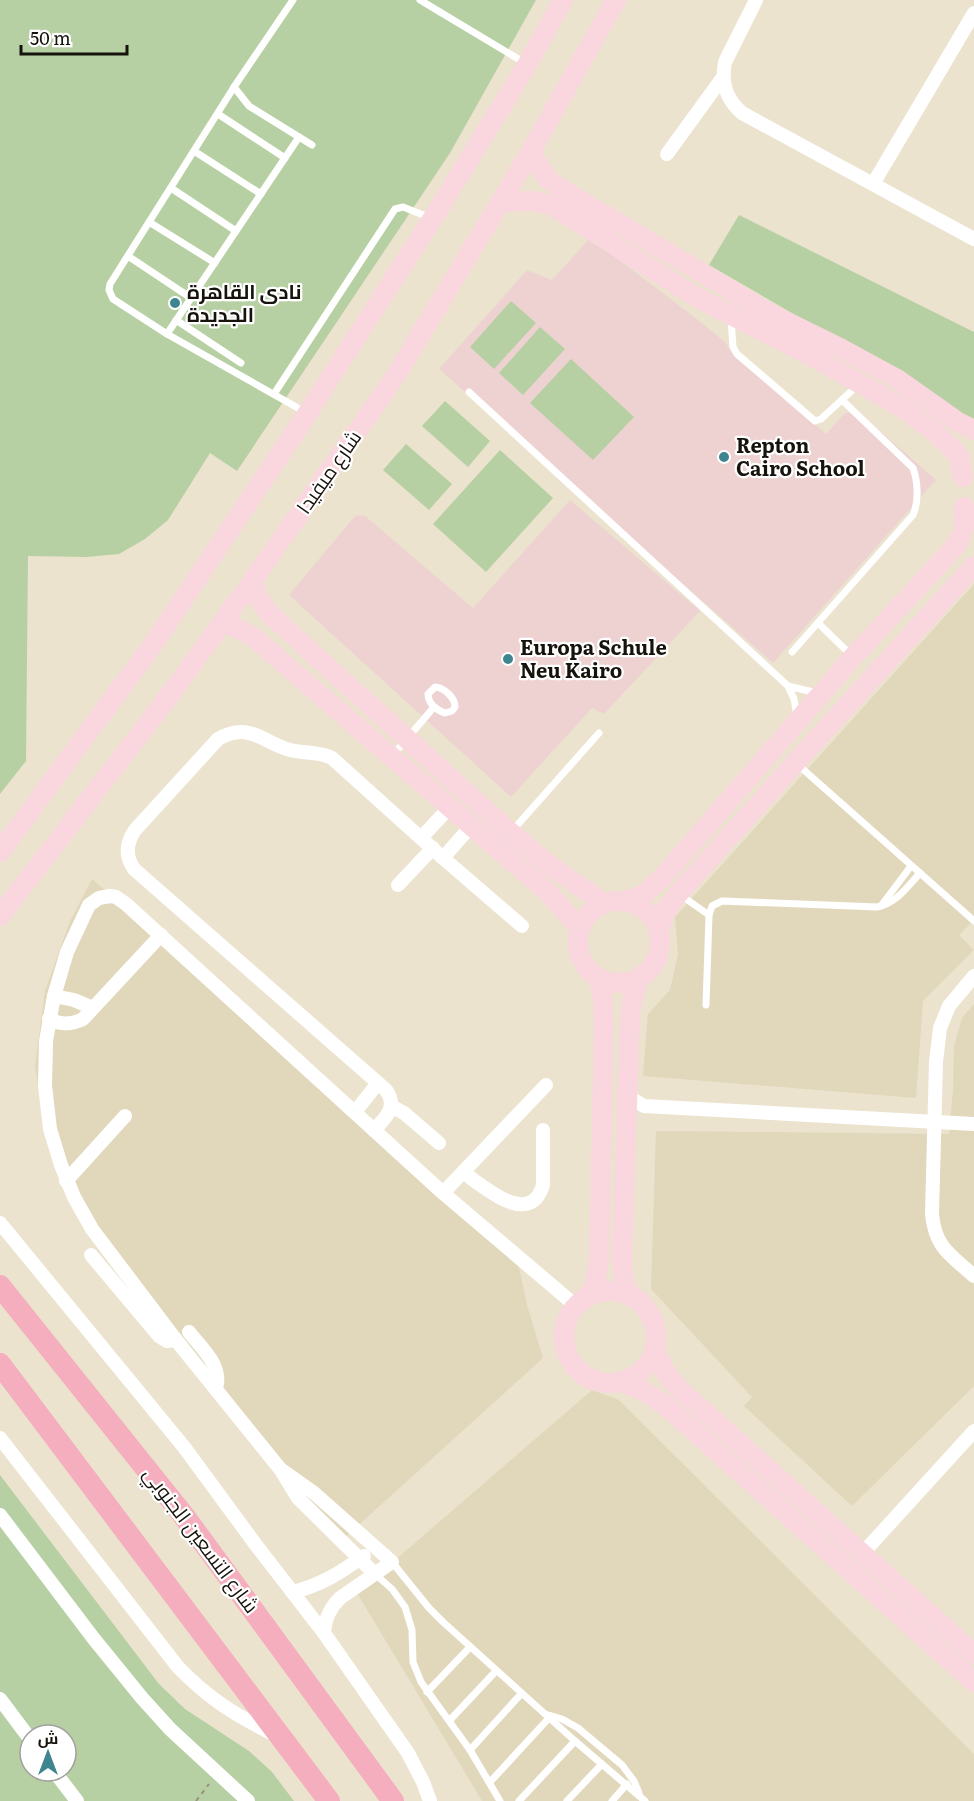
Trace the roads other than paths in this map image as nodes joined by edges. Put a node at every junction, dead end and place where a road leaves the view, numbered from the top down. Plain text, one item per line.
1 (293, 0) edge
2 (420, 0) edge
3 (563, 0) edge
4 (616, 0) edge
5 (756, 0) edge
6 (974, 13) edge
7 (527, 65) junction
8 (723, 77) junction
9 (234, 87) junction
10 (218, 114) junction
11 (299, 137) junction
12 (312, 145) dead end
13 (194, 151) junction
14 (530, 153) junction
15 (667, 154) dead end
16 (285, 158) junction
17 (873, 184) junction
18 (171, 188) junction
19 (261, 194) junction
20 (501, 202) junction
21 (433, 218) junction
22 (149, 222) junction
23 (236, 231) junction
24 (974, 239) edge
25 (128, 256) junction
26 (215, 263) junction
27 (687, 265) junction
28 (676, 285) junction
29 (191, 298) junction
30 (731, 316) junction
31 (177, 320) junction
32 (167, 334) junction
33 (241, 363) dead end
34 (860, 383) junction
35 (469, 392) dead end
36 (274, 394) junction
37 (842, 400) junction
38 (307, 414) junction
39 (974, 430) edge
40 (974, 453) edge
41 (963, 477) junction
42 (964, 507) junction
43 (974, 526) edge
44 (974, 566) edge
45 (253, 580) junction
46 (223, 622) junction
47 (818, 623) junction
48 (310, 651) junction
49 (792, 652) dead end
50 (853, 657) junction
51 (293, 671) junction
52 (348, 686) junction
53 (788, 686) junction
54 (821, 694) junction
55 (332, 705) junction
56 (434, 707) dead end
57 (797, 722) junction
58 (599, 733) dead end
59 (406, 739) junction
60 (391, 757) junction
61 (795, 763) junction
62 (449, 808) junction
63 (471, 826) junction
64 (510, 832) junction
65 (421, 838) junction
66 (496, 848) junction
67 (0, 852) edge
68 (438, 853) junction
69 (912, 866) junction
70 (920, 873) junction
71 (398, 885) dead end
72 (678, 894) junction
73 (626, 902) junction
74 (605, 904) junction
75 (881, 906) junction
76 (709, 915) junction
77 (0, 916) edge
78 (974, 921) edge
79 (522, 926) dead end
80 (580, 929) junction
81 (658, 929) junction
82 (161, 935) junction
83 (974, 976) edge
84 (599, 978) junction
85 (637, 980) junction
86 (969, 989) edge
87 (54, 996) junction
88 (706, 1005) dead end
89 (93, 1008) junction
90 (49, 1018) junction
91 (378, 1083) junction
92 (546, 1085) dead end
93 (627, 1094) junction
94 (602, 1100) junction
95 (391, 1106) junction
96 (355, 1112) junction
97 (125, 1116) dead end
98 (934, 1122) junction
99 (974, 1124) edge
100 (374, 1130) junction
101 (543, 1130) dead end
102 (439, 1143) dead end
103 (463, 1172) junction
104 (66, 1181) junction
105 (443, 1193) junction
106 (0, 1223) edge
107 (91, 1255) dead end
108 (974, 1276) edge
109 (0, 1286) edge
110 (628, 1295) junction
111 (583, 1301) junction
112 (189, 1332) dead end
113 (177, 1340) junction
114 (655, 1346) junction
115 (4, 1373) edge
116 (622, 1382) junction
117 (216, 1388) junction
118 (974, 1431) edge
119 (0, 1438) edge
120 (281, 1470) junction
121 (0, 1515) edge
122 (376, 1547) junction
123 (862, 1554) junction
124 (359, 1559) junction
125 (392, 1562) junction
126 (375, 1574) junction
127 (291, 1592) junction
128 (324, 1633) junction
129 (470, 1647) junction
130 (974, 1654) edge
131 (496, 1671) junction
132 (974, 1682) edge
133 (427, 1692) junction
134 (521, 1694) junction
135 (0, 1699) edge
136 (546, 1715) junction
137 (450, 1720) junction
138 (18, 1723) edge
139 (281, 1738) junction
140 (575, 1741) junction
141 (470, 1750) junction
142 (602, 1764) junction
143 (490, 1782) junction
144 (63, 1783) edge
145 (627, 1785) junction
146 (643, 1798) edge
147 (77, 1801) edge
148 (248, 1801) edge
149 (329, 1801) edge
150 (393, 1801) edge
151 (430, 1801) edge
152 (500, 1801) edge
153 (519, 1801) edge
154 (567, 1801) edge
155 (612, 1801) edge

1 - 9 lane
2 - 7 lane
3 - 7 street
4 - 14 street, شارع ميفيدا
5 - 8 street
6 - 17 street
7 - 21 street
8 - 15 street
8 - 17 street
9 - 10 lane
9 - 11 lane
10 - 13 lane
10 - 16 lane
11 - 12 lane
11 - 16 lane
13 - 18 lane
13 - 19 lane
14 - 20 street, شارع ميفيدا
14 - 27 street
16 - 19 lane
17 - 24 street
18 - 22 lane
18 - 23 lane
19 - 23 lane
20 - 28 street
20 - 45 street, شارع ميفيدا
21 - 36 lane
21 - 38 street
22 - 25 lane
22 - 26 lane
23 - 26 lane
25 - 29 lane
25 - 32 lane
26 - 29 lane
27 - 28 street
27 - 39 street
28 - 30 street
29 - 31 lane
30 - 34 street
30 - 37 lane
31 - 32 lane
31 - 33 lane
32 - 36 lane
34 - 37 lane
34 - 41 street
35 - 53 lane
36 - 38 lane
37 - 47 lane
38 - 67 street
40 - 41 street
41 - 42 street
42 - 43 street
42 - 50 street
44 - 61 street
45 - 46 street, شارع ميفيدا
45 - 48 street
46 - 51 street
46 - 77 street, شارع ميفيدا
47 - 49 lane
47 - 50 lane
48 - 51 street
48 - 52 street
50 - 54 street
51 - 55 street
52 - 55 street
52 - 59 street
53 - 54 lane
53 - 57 lane
54 - 57 street
55 - 60 street
56 - 59 lane
57 - 73 street
58 - 64 lane
59 - 60 lane
59 - 64 street
60 - 62 street
61 - 69 lane
61 - 72 street
62 - 63 street
62 - 65 street
63 - 66 street
63 - 68 street
64 - 66 lane
64 - 74 street
65 - 68 street
65 - 91 street
66 - 80 street
68 - 71 street
68 - 79 street
69 - 70 lane
69 - 75 lane
70 - 75 lane
70 - 78 lane
72 - 76 lane
72 - 81 street
73 - 74 street
73 - 81 street
74 - 80 street
75 - 76 lane
76 - 88 lane
80 - 84 street
81 - 85 street
82 - 87 street
82 - 89 street
82 - 96 street
83 - 86 street
84 - 85 street
84 - 94 street
85 - 93 street
86 - 98 street
87 - 89 street
87 - 90 street
89 - 90 street
90 - 104 street
91 - 95 street
91 - 96 street
92 - 103 street
93 - 94 street
93 - 98 street
93 - 110 street
94 - 111 street
95 - 100 street
95 - 102 street
96 - 100 street
97 - 104 street
98 - 99 street
98 - 108 street
100 - 105 street
101 - 103 street
103 - 105 street
104 - 113 street
105 - 111 street
106 - 127 street
107 - 113 street
109 - 150 main road, شارع التسعين الجنوبي
110 - 111 street
110 - 114 street
111 - 116 street
112 - 117 street
113 - 117 street
114 - 116 street
114 - 123 street
115 - 139 main road
116 - 132 street
117 - 120 street
118 - 123 street
119 - 139 street
120 - 122 street
120 - 124 street
121 - 148 street
122 - 124 street
122 - 125 street
123 - 130 street
124 - 126 street
124 - 127 street
125 - 126 street
125 - 129 lane
126 - 128 street
126 - 133 lane
127 - 128 street
128 - 151 street
129 - 131 lane
129 - 133 lane
131 - 134 lane
131 - 137 lane
133 - 137 lane
134 - 136 lane
134 - 141 lane
135 - 138 street
136 - 140 lane
136 - 143 lane
136 - 146 lane
137 - 141 lane
139 - 149 main road
140 - 142 lane
140 - 153 lane
141 - 143 lane
142 - 145 lane
142 - 154 lane
143 - 152 lane
144 - 147 street
145 - 146 lane
145 - 155 lane

